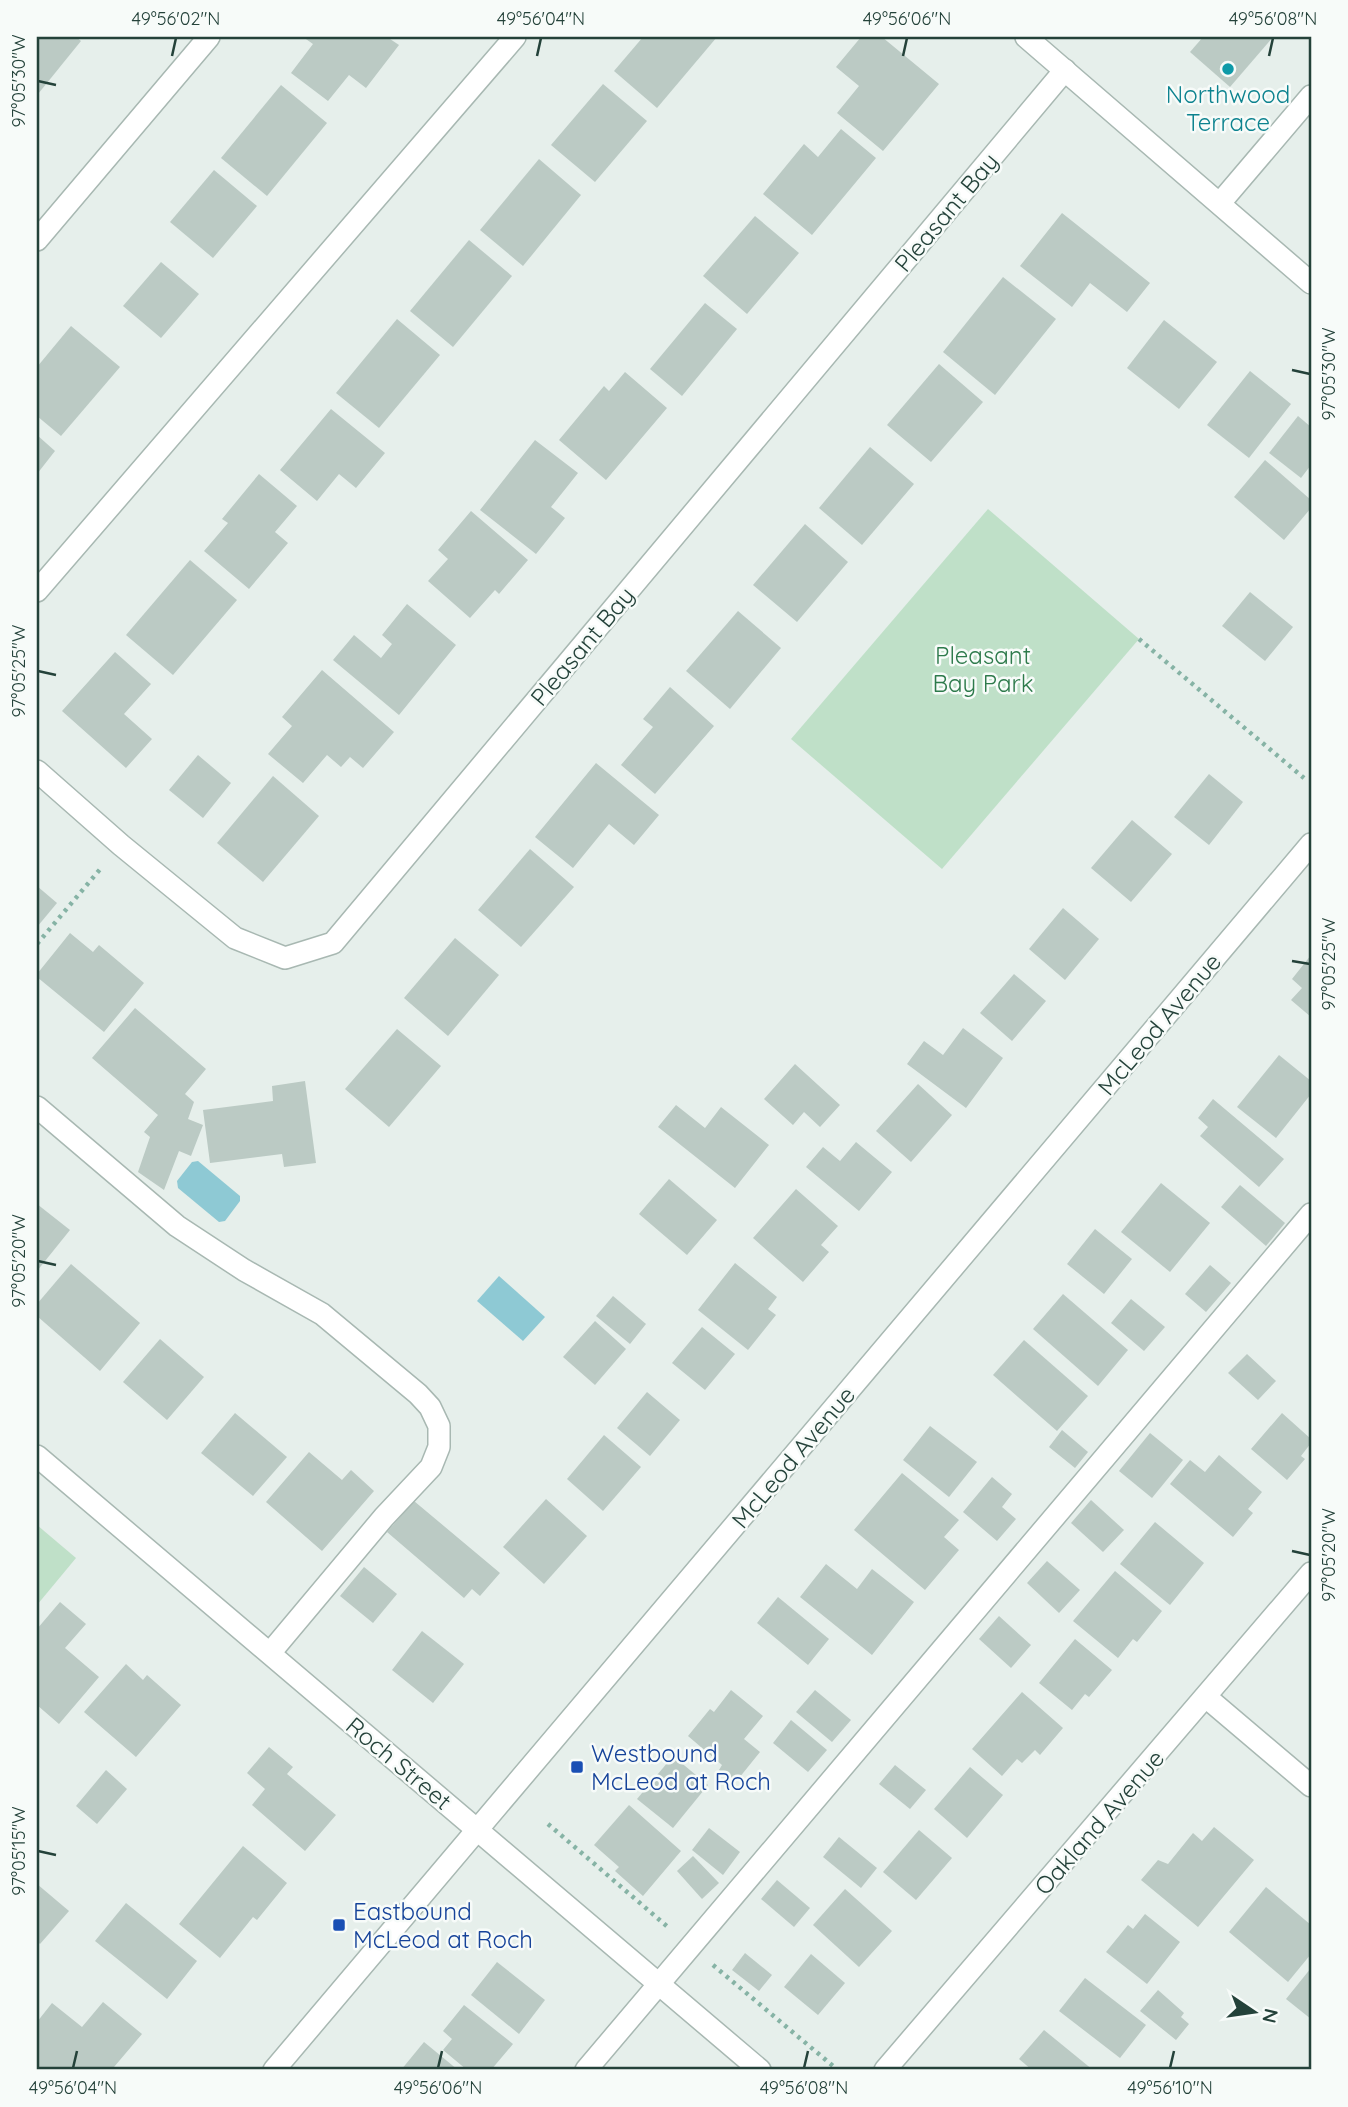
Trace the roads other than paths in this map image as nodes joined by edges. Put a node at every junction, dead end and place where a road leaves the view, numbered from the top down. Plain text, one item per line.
1 (209, 37) edge
2 (515, 37) edge
3 (1026, 37) edge
4 (1049, 44) edge
5 (1065, 70) junction
6 (1311, 96) edge
7 (1220, 203) junction
8 (37, 240) edge
9 (1311, 283) edge
10 (37, 591) edge
11 (37, 771) edge
12 (1311, 844) edge
13 (37, 1107) edge
14 (1311, 1214) edge
15 (37, 1455) edge
16 (1311, 1573) edge
17 (270, 1653) junction
18 (1206, 1697) junction
19 (1311, 1786) edge
20 (478, 1830) junction
21 (659, 1984) junction
22 (274, 2070) edge
23 (586, 2070) edge
24 (760, 2070) edge
25 (885, 2070) edge

1 - 8 street
2 - 10 street
3 - 4 street
4 - 5 street
5 - 7 street
5 - 11 street, Pleasant Bay
6 - 7 street
7 - 9 street
12 - 20 street, McLeod Avenue
13 - 17 street
14 - 21 street
15 - 17 street, Roch Street
16 - 18 street, Oakland Avenue
17 - 20 street, Roch Street
18 - 19 street
18 - 25 street, Oakland Avenue
20 - 21 street, Roch Street
20 - 22 street, McLeod Avenue
21 - 23 street
21 - 24 street, Roch Street

